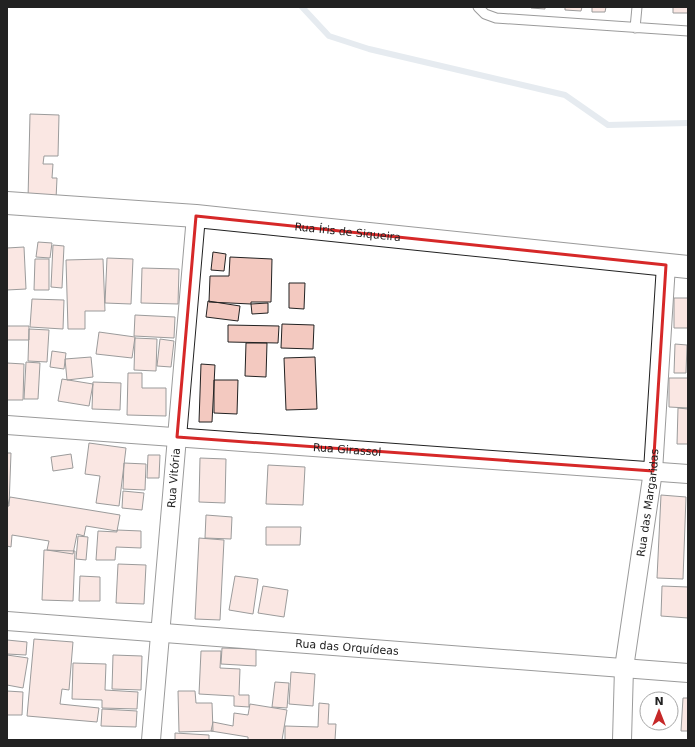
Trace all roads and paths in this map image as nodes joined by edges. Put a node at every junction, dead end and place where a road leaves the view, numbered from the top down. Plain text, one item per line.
1 (478, 7) edge
2 (637, 7) edge
3 (635, 28) junction
4 (688, 31) edge
5 (7, 203) edge
6 (196, 216) junction
7 (666, 265) junction
8 (688, 267) edge
9 (7, 425) edge
10 (177, 437) junction
11 (653, 471) junction
12 (688, 474) edge
13 (7, 621) edge
14 (160, 632) junction
15 (624, 668) junction
16 (688, 672) edge
17 (151, 740) edge
18 (622, 740) edge

1 - 3 lane
2 - 3 lane
3 - 4 lane
5 - 6 street, Rua Íris de Siqueira
6 - 7 street, Rua Íris de Siqueira
6 - 10 street, Rua Vitória
7 - 8 street, Rua Íris de Siqueira
7 - 11 street, Rua das Margaridas
9 - 10 street, Rua Girassol
10 - 11 street, Rua Girassol
10 - 14 street, Rua Vitória
11 - 12 street, Rua Girassol
11 - 15 street, Rua das Margaridas
13 - 14 street, Rua das Orquídeas
14 - 15 street, Rua das Orquídeas
14 - 17 street, Rua Vitória
15 - 16 street, Rua das Orquídeas
15 - 18 street, Rua das Margaridas

